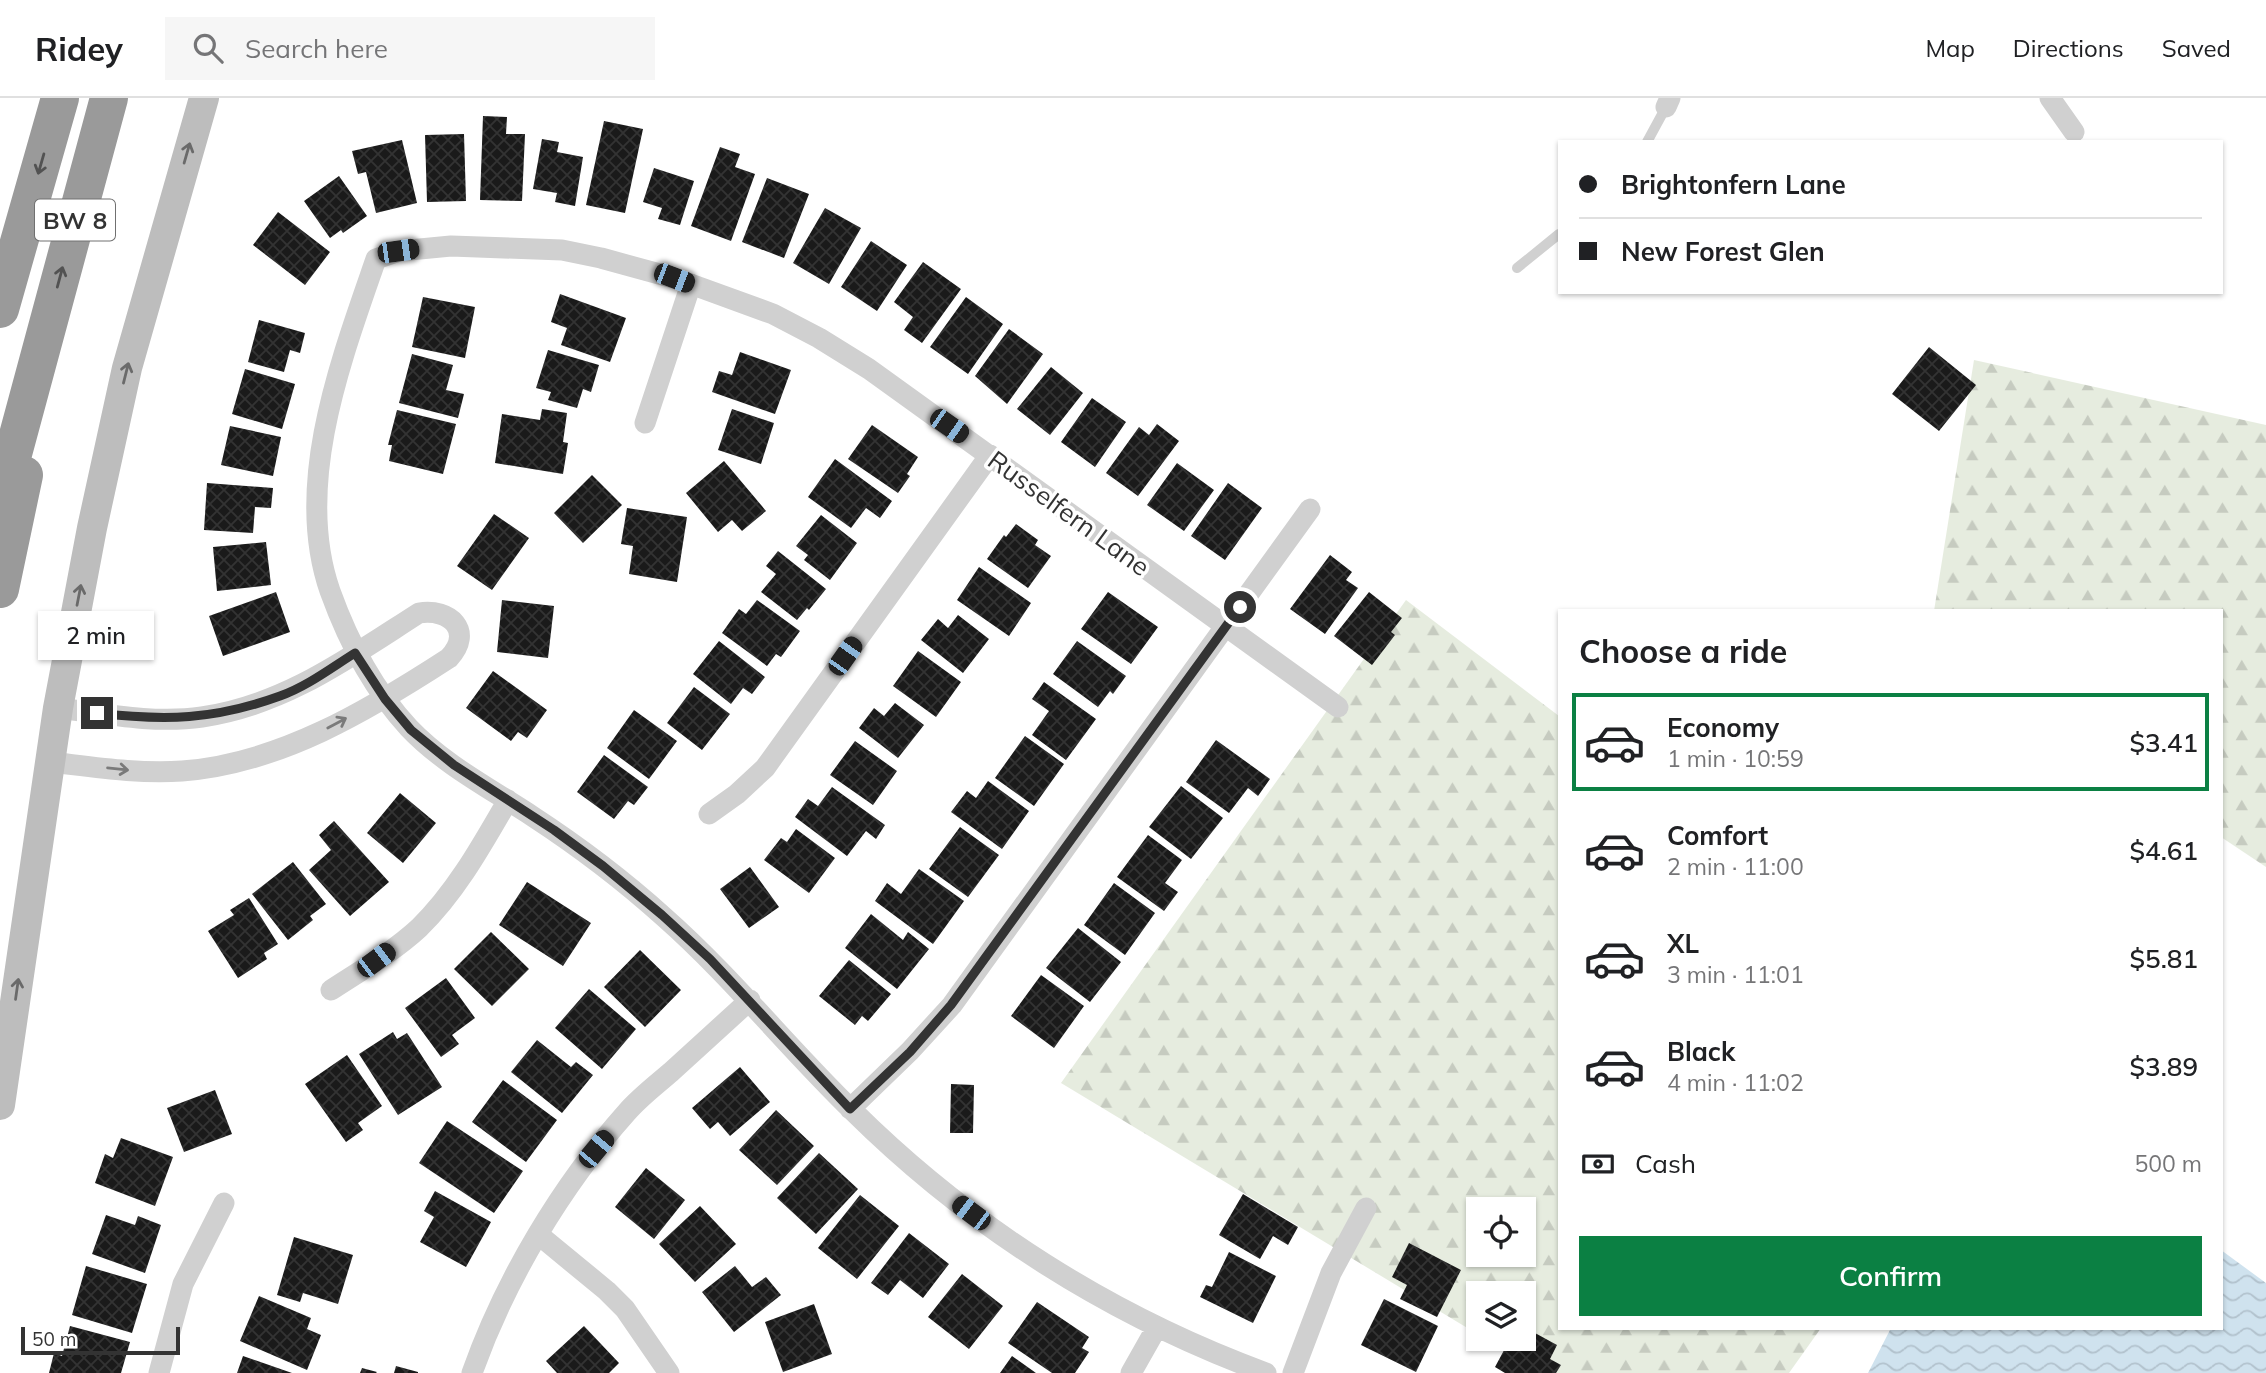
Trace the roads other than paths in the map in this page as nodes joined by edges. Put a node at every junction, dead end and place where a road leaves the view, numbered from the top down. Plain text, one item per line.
1 (60, 98) edge
2 (109, 98) edge
3 (204, 98) edge
4 (2050, 98) edge
5 (1668, 103) edge
6 (2074, 132) dead end
7 (1648, 140) edge
8 (1558, 235) edge
9 (1517, 268) dead end
10 (691, 284) junction
11 (0, 309) edge
12 (42, 342) junction
13 (645, 423) dead end
14 (990, 455) junction
15 (0, 502) edge
16 (1310, 509) dead end
17 (0, 589) edge
18 (1225, 626) junction
19 (355, 653) junction
20 (385, 699) junction
21 (1338, 707) dead end
22 (58, 708) junction
23 (50, 762) junction
24 (508, 800) junction
25 (709, 814) dead end
26 (331, 990) dead end
27 (750, 1000) junction
28 (0, 1105) edge
29 (850, 1109) junction
30 (224, 1203) dead end
31 (1366, 1209) dead end
32 (539, 1235) junction
33 (1157, 1327) junction
34 (159, 1373) edge
35 (472, 1373) edge
36 (669, 1373) edge
37 (1131, 1373) edge
38 (1266, 1373) edge
39 (1293, 1373) edge

1 -> 11 highway, BW 8
12 -> 2 highway, BW 8
22 -> 3 main road
4 - 6 street
5 - 7 lane
8 - 9 lane
10 - 13 street
10 - 14 street, Russelfern Lane
10 - 19 street, Russelfern Lane
12 - 15 highway
12 - 17 highway, BW 8
14 - 18 street, Russelfern Lane
14 - 25 street
16 - 18 street
18 - 21 street, Russelfern Lane
18 - 29 street
19 - 20 street
19 - 20 street
19 - 22 street
23 -> 20 street
20 - 24 street
22 - 23 main road
28 -> 23 main road
24 - 26 street
24 - 27 street
27 - 29 street
27 - 32 street
29 - 33 street
30 - 34 street
31 - 39 street
32 - 35 street
32 - 36 street
33 - 37 street
33 - 38 street

